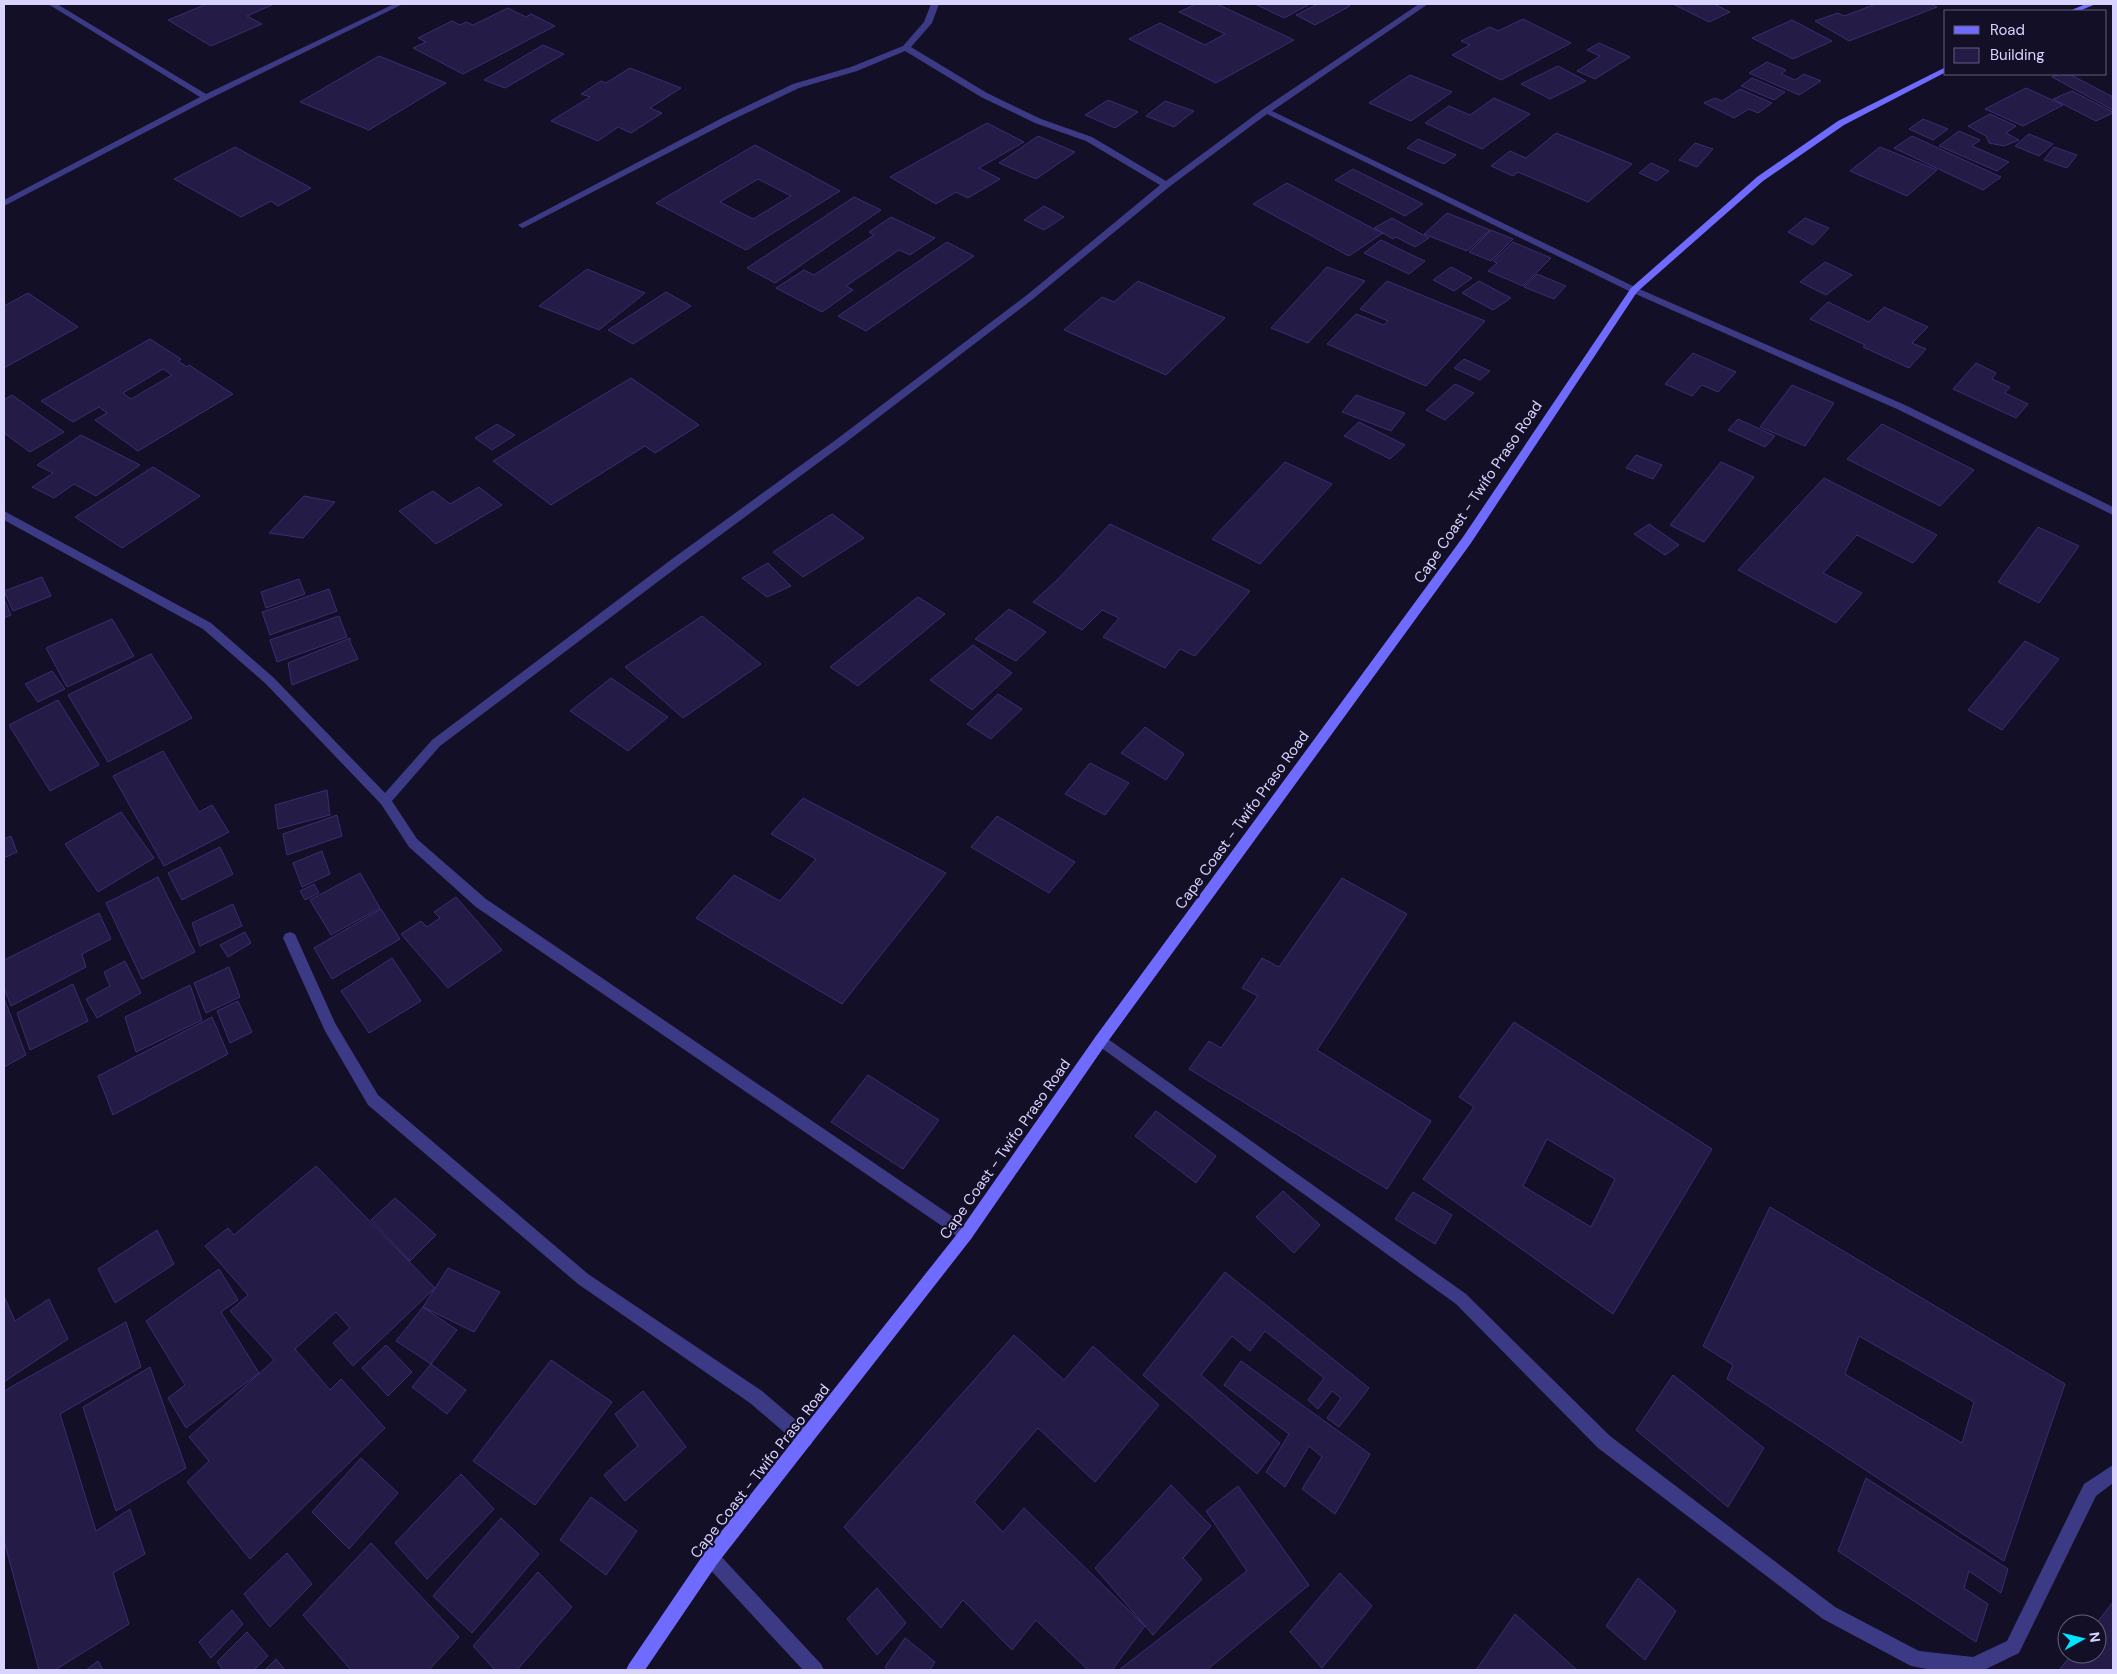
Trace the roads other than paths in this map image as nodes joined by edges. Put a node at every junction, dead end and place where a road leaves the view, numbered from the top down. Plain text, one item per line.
1 (52, 4) edge
2 (399, 4) edge
3 (936, 4) edge
4 (1424, 4) edge
5 (2092, 4) edge
6 (2076, 10) edge
7 (906, 48) junction
8 (1944, 70) edge
9 (206, 97) junction
10 (1266, 110) junction
11 (1166, 185) junction
12 (4, 203) edge
13 (522, 225) dead end
14 (1634, 290) junction
15 (2113, 511) edge
16 (4, 515) edge
17 (385, 801) junction
18 (290, 938) dead end
19 (1101, 1040) junction
20 (966, 1234) junction
21 (805, 1439) junction
22 (2113, 1473) edge
23 (711, 1558) junction
24 (635, 1670) edge
25 (816, 1670) edge

1 - 9 street
2 - 9 street
3 - 7 street
4 - 10 street
5 - 6 main road
7 - 11 street
7 - 13 street
8 - 14 main road, Cape Coast - Twifo Praso Road
9 - 12 street
10 - 11 street
10 - 14 street
11 - 17 street
14 - 15 street
14 - 19 main road, Cape Coast - Twifo Praso Road
16 - 17 street
17 - 20 street
18 - 21 street
19 - 20 main road, Cape Coast - Twifo Praso Road
19 - 22 street
20 - 21 main road, Cape Coast - Twifo Praso Road
21 - 23 main road, Cape Coast - Twifo Praso Road
23 - 24 main road, Cape Coast - Twifo Praso Road
23 - 25 street

